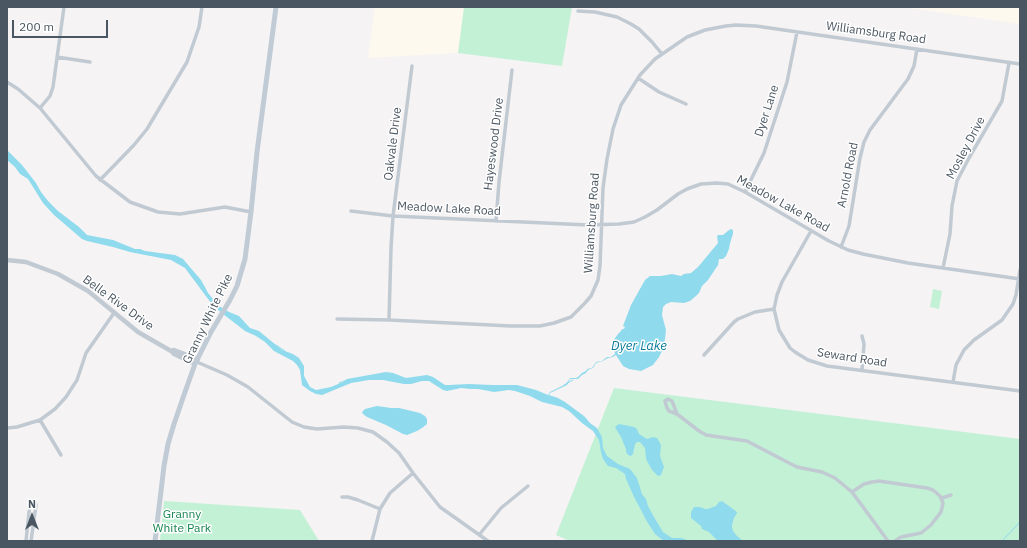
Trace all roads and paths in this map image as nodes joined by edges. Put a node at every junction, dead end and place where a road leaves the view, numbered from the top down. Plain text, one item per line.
1 (64, 7) edge
2 (202, 7) edge
3 (276, 7) edge
4 (578, 11) dead end
5 (797, 32) junction
6 (917, 49) junction
7 (662, 54) junction
8 (57, 57) junction
9 (90, 62) dead end
10 (1009, 63) junction
11 (1020, 64) edge
12 (412, 66) dead end
13 (512, 70) dead end
14 (638, 78) junction
15 (7, 82) edge
16 (686, 104) dead end
17 (40, 108) junction
18 (100, 180) junction
19 (745, 192) junction
20 (351, 211) dead end
21 (251, 212) junction
22 (393, 216) junction
23 (496, 221) junction
24 (602, 224) junction
25 (811, 231) junction
26 (841, 247) junction
27 (7, 260) edge
28 (943, 268) junction
29 (1020, 270) edge
30 (1019, 279) edge
31 (774, 309) junction
32 (114, 312) junction
33 (337, 319) dead end
34 (388, 320) junction
35 (862, 336) dead end
36 (704, 355) dead end
37 (197, 362) junction
38 (862, 370) junction
39 (953, 382) junction
40 (1020, 391) edge
41 (676, 414) dead end
42 (40, 420) junction
43 (7, 428) edge
44 (61, 455) dead end
45 (413, 473) junction
46 (528, 486) dead end
47 (852, 492) junction
48 (951, 495) dead end
49 (342, 497) dead end
50 (942, 498) junction
51 (380, 509) junction
52 (479, 535) junction
53 (26, 541) edge
54 (31, 541) edge
55 (155, 541) edge
56 (372, 541) edge
57 (488, 541) edge
58 (888, 541) edge
59 (895, 541) edge

1 - 8 street
2 - 18 street
3 - 21 main road, Granny White Pike
4 - 7 street
5 - 6 street, Williamsburg Road
5 - 7 street, Williamsburg Road
5 - 19 street, Dyer Lane
6 - 10 street, Williamsburg Road
6 - 26 street, Arnold Road
7 - 14 street, Williamsburg Road
8 - 9 street
8 - 17 street
10 - 11 street, Williamsburg Road
10 - 28 street, Mosley Drive
12 - 22 street, Oakvale Drive
13 - 23 street, Hayeswood Drive
14 - 16 street
14 - 24 street, Williamsburg Road
15 - 17 street
17 - 18 street
18 - 21 street
19 - 24 street, Meadow Lake Road
19 - 25 street, Meadow Lake Road
20 - 22 street, Meadow Lake Road
21 - 37 main road, Granny White Pike
22 - 23 street, Meadow Lake Road
22 - 34 street, Oakvale Drive
23 - 24 street, Meadow Lake Road
24 - 34 street, Williamsburg Road
25 - 26 street, Meadow Lake Road
25 - 31 street, Seward Road
26 - 28 street, Meadow Lake Road
27 - 32 street, Belle Rive Drive
28 - 30 street, Meadow Lake Road
29 - 30 street
30 - 39 street
31 - 36 street
31 - 38 street, Seward Road
32 - 37 street, Belle Rive Drive
32 - 42 street
33 - 34 street, Williamsburg Road
35 - 38 street
37 - 45 street
37 - 55 main road, Granny White Pike
38 - 39 street, Seward Road
39 - 40 street, Seward Road
41 - 47 street
42 - 43 street
42 - 44 street
45 - 51 street
45 - 52 street
46 - 52 street
47 - 50 street
47 - 58 street
48 - 50 street
49 - 51 street
50 - 59 street
51 - 56 street
52 - 57 street
53 - 54 street

